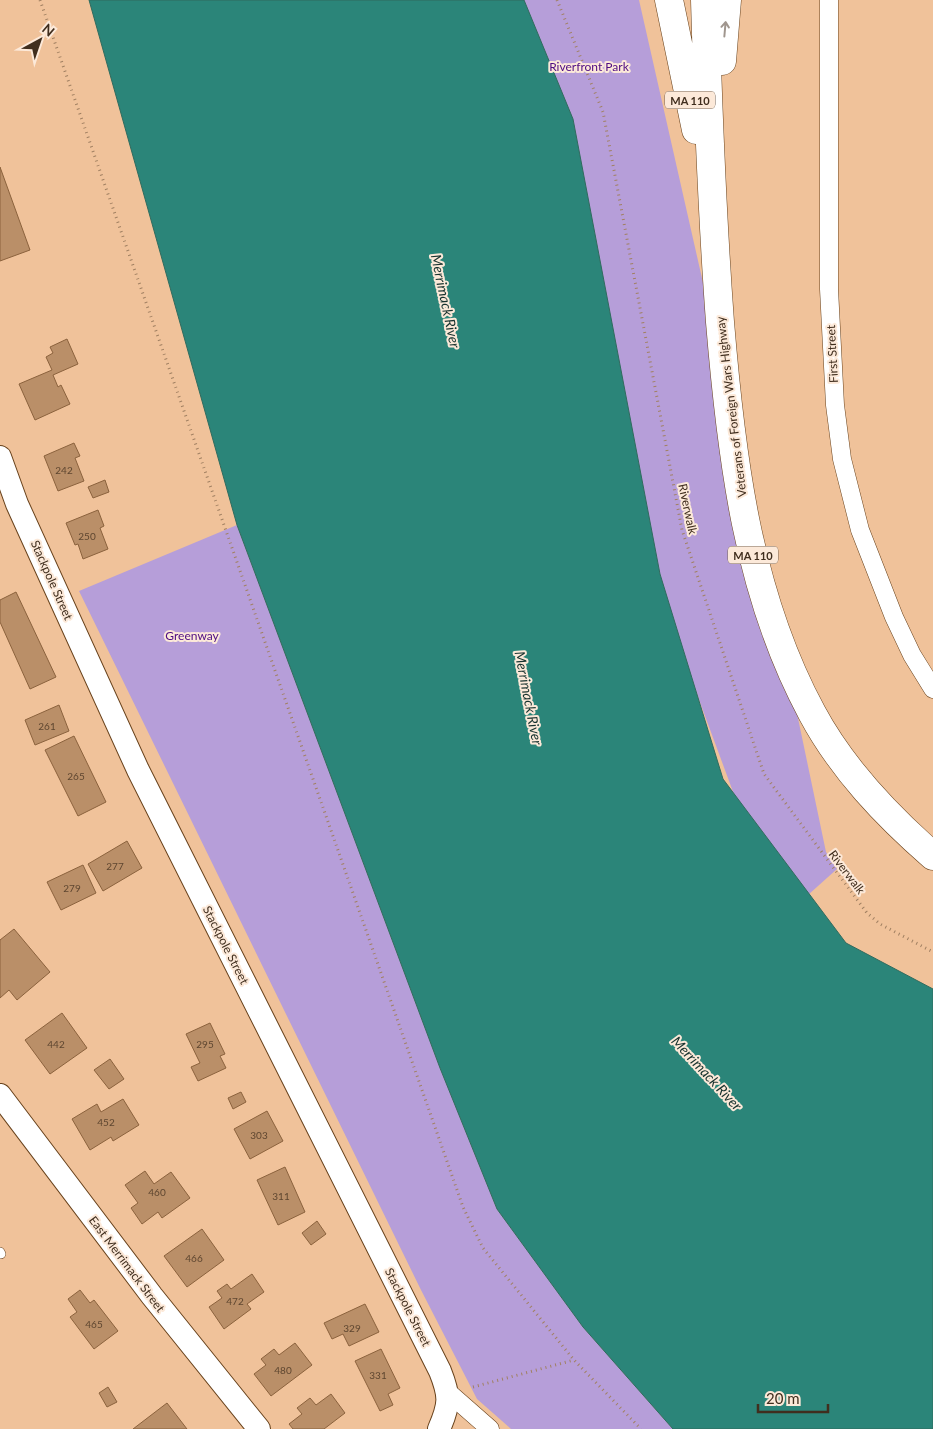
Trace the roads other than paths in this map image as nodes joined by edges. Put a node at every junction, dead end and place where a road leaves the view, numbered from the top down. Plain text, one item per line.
1 (669, 0) edge
2 (682, 0) edge
3 (705, 0) edge
4 (728, 0) edge
5 (829, 0) edge
6 (711, 200) junction
7 (0, 457) edge
8 (933, 689) edge
9 (933, 856) edge
10 (0, 1095) edge
11 (449, 1393) junction
12 (259, 1429) edge
13 (439, 1429) edge
14 (490, 1429) edge

1 - 6 main road, MA 110
2 - 6 main road, Veterans of Foreign Wars Highway
3 - 6 main road, Veterans of Foreign Wars Highway
6 -> 4 main road, MA 110
5 - 8 street, First Street
6 - 9 main road, Veterans of Foreign Wars Highway / MA 110
7 - 11 street, Stackpole Street
10 - 12 street, East Merrimack Street
11 - 13 street
11 - 14 street

